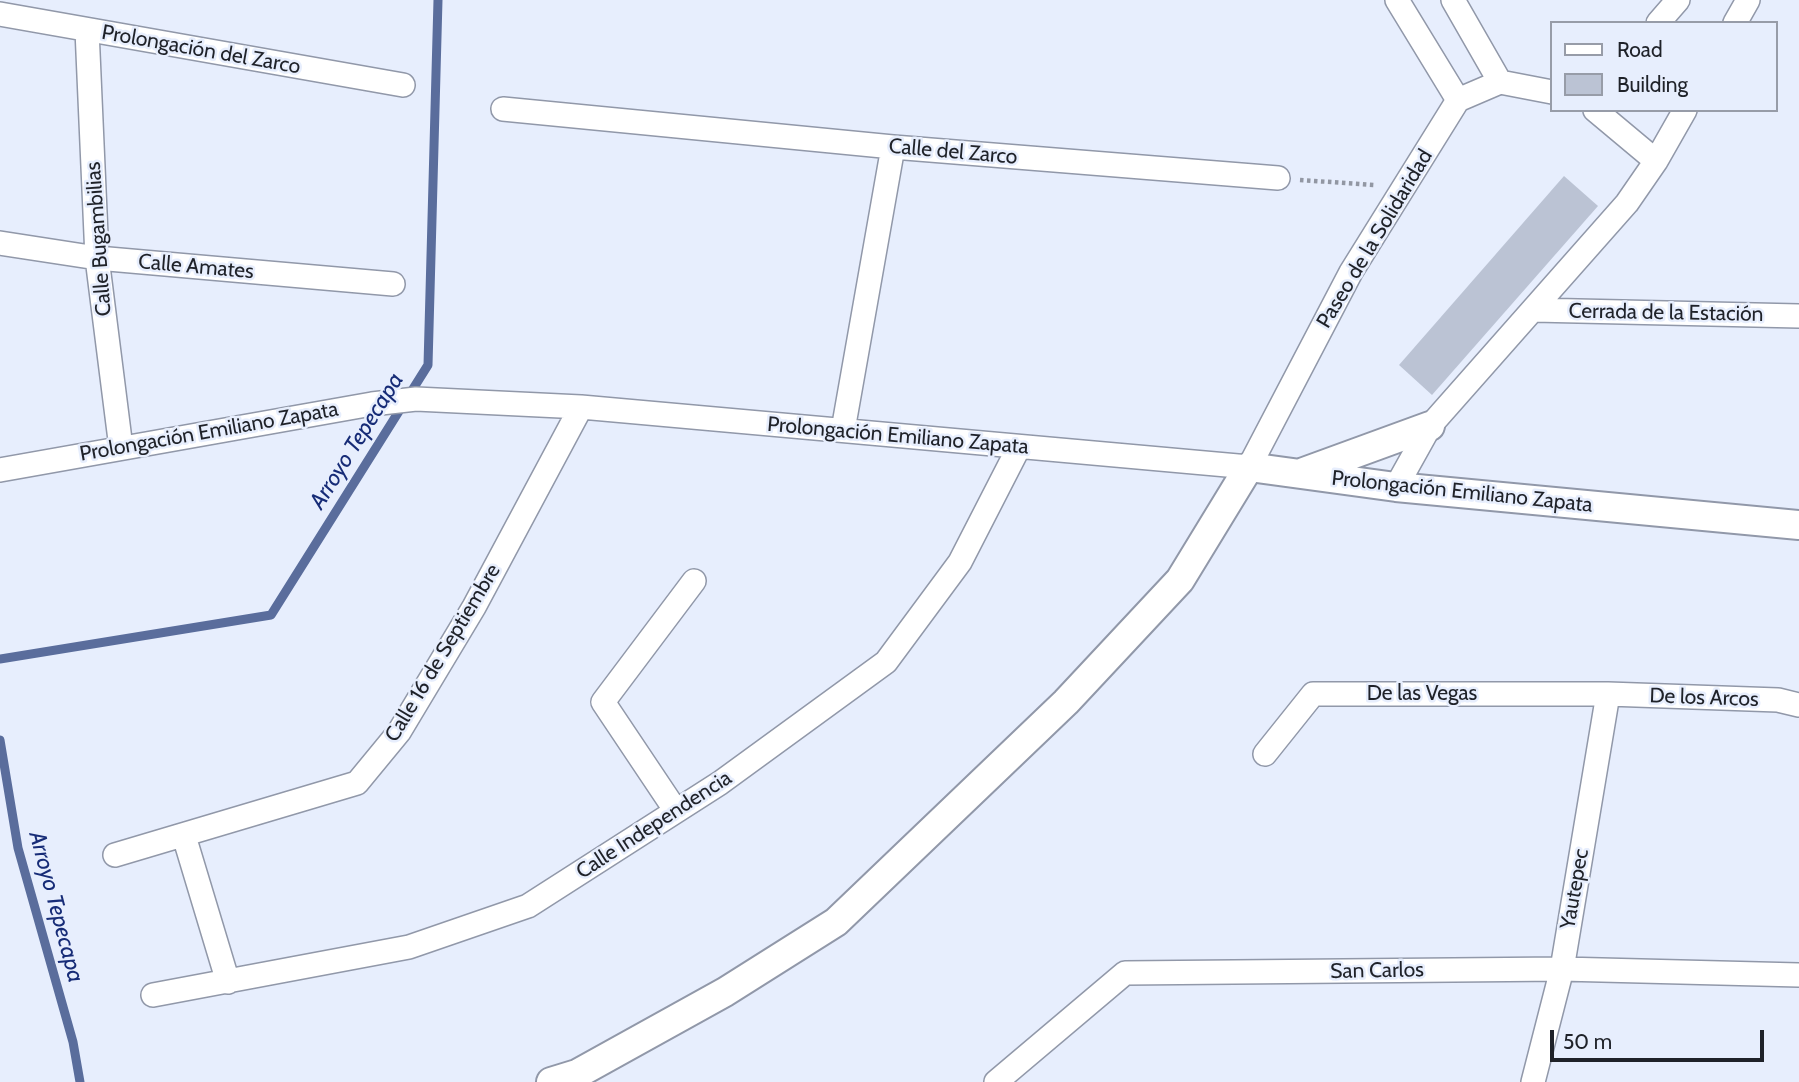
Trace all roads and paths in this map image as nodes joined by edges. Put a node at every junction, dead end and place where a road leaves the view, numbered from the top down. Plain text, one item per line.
1 (1397, 0) edge
2 (1453, 0) edge
3 (1678, 0) edge
4 (1748, 0) edge
5 (0, 14) edge
6 (1660, 21) edge
7 (1736, 21) edge
8 (87, 30) junction
9 (1500, 82) junction
10 (403, 85) dead end
11 (1550, 92) edge
12 (1458, 100) junction
13 (503, 109) dead end
14 (1597, 112) edge
15 (1684, 112) edge
16 (893, 148) junction
17 (1656, 160) junction
18 (1278, 178) joint
19 (1404, 188) junction
20 (0, 243) edge
21 (97, 258) junction
22 (393, 285) dead end
23 (1534, 310) junction
24 (1799, 316) edge
25 (582, 407) junction
26 (1430, 426) junction
27 (843, 430) junction
28 (121, 447) junction
29 (1019, 447) junction
30 (1249, 467) junction
31 (0, 470) edge
32 (1298, 474) junction
33 (1396, 486) junction
34 (1799, 525) edge
35 (694, 581) dead end
36 (1608, 695) junction
37 (1799, 705) edge
38 (1265, 754) dead end
39 (676, 811) junction
40 (184, 836) junction
41 (115, 855) dead end
42 (1562, 969) junction
43 (1799, 975) edge
44 (228, 982) junction
45 (153, 995) dead end
46 (551, 1082) edge
47 (996, 1082) edge
48 (1533, 1082) edge

1 - 12 street
2 - 9 street
3 - 6 street
4 - 7 street
5 - 8 street, Prolongación del Zarco
8 - 10 street, Prolongación del Zarco
8 - 21 street, Calle Bugambilias
9 - 11 street
9 - 12 street
12 - 19 street, Paseo de la Solidaridad
13 - 16 street, Calle del Zarco
14 - 17 street
15 - 17 street
16 - 18 street, Calle del Zarco
16 - 27 street
17 - 23 street
18 - 19 path
19 - 30 street, Paseo de la Solidaridad
20 - 21 street, Calle Amates
21 - 22 street, Calle Amates
21 - 28 street, Calle Bugambilias
23 - 24 street, Cerrada de la Estación
23 - 26 street
25 - 27 street, Prolongación Emiliano Zapata
25 - 28 street, Prolongación Emiliano Zapata
25 - 40 street, Calle 16 de Septiembre
26 - 32 street
26 - 33 street
27 - 29 street, Prolongación Emiliano Zapata
28 - 31 street, Prolongación Emiliano Zapata
29 - 30 street, Prolongación Emiliano Zapata
29 - 39 street, Calle Independencia
30 - 32 street, Prolongación Emiliano Zapata
30 - 46 street
32 - 33 street, Prolongación Emiliano Zapata
33 - 34 street, Prolongación Emiliano Zapata
35 - 39 street
36 - 37 street, De los Arcos
36 - 38 street, De las Vegas
36 - 42 street, Yautepec
39 - 44 street, Calle Independencia
40 - 41 street, Calle 16 de Septiembre
40 - 44 street
42 - 43 street, San Carlos
42 - 47 street, San Carlos
42 - 48 street, Yautepec
44 - 45 street, Calle Independencia

